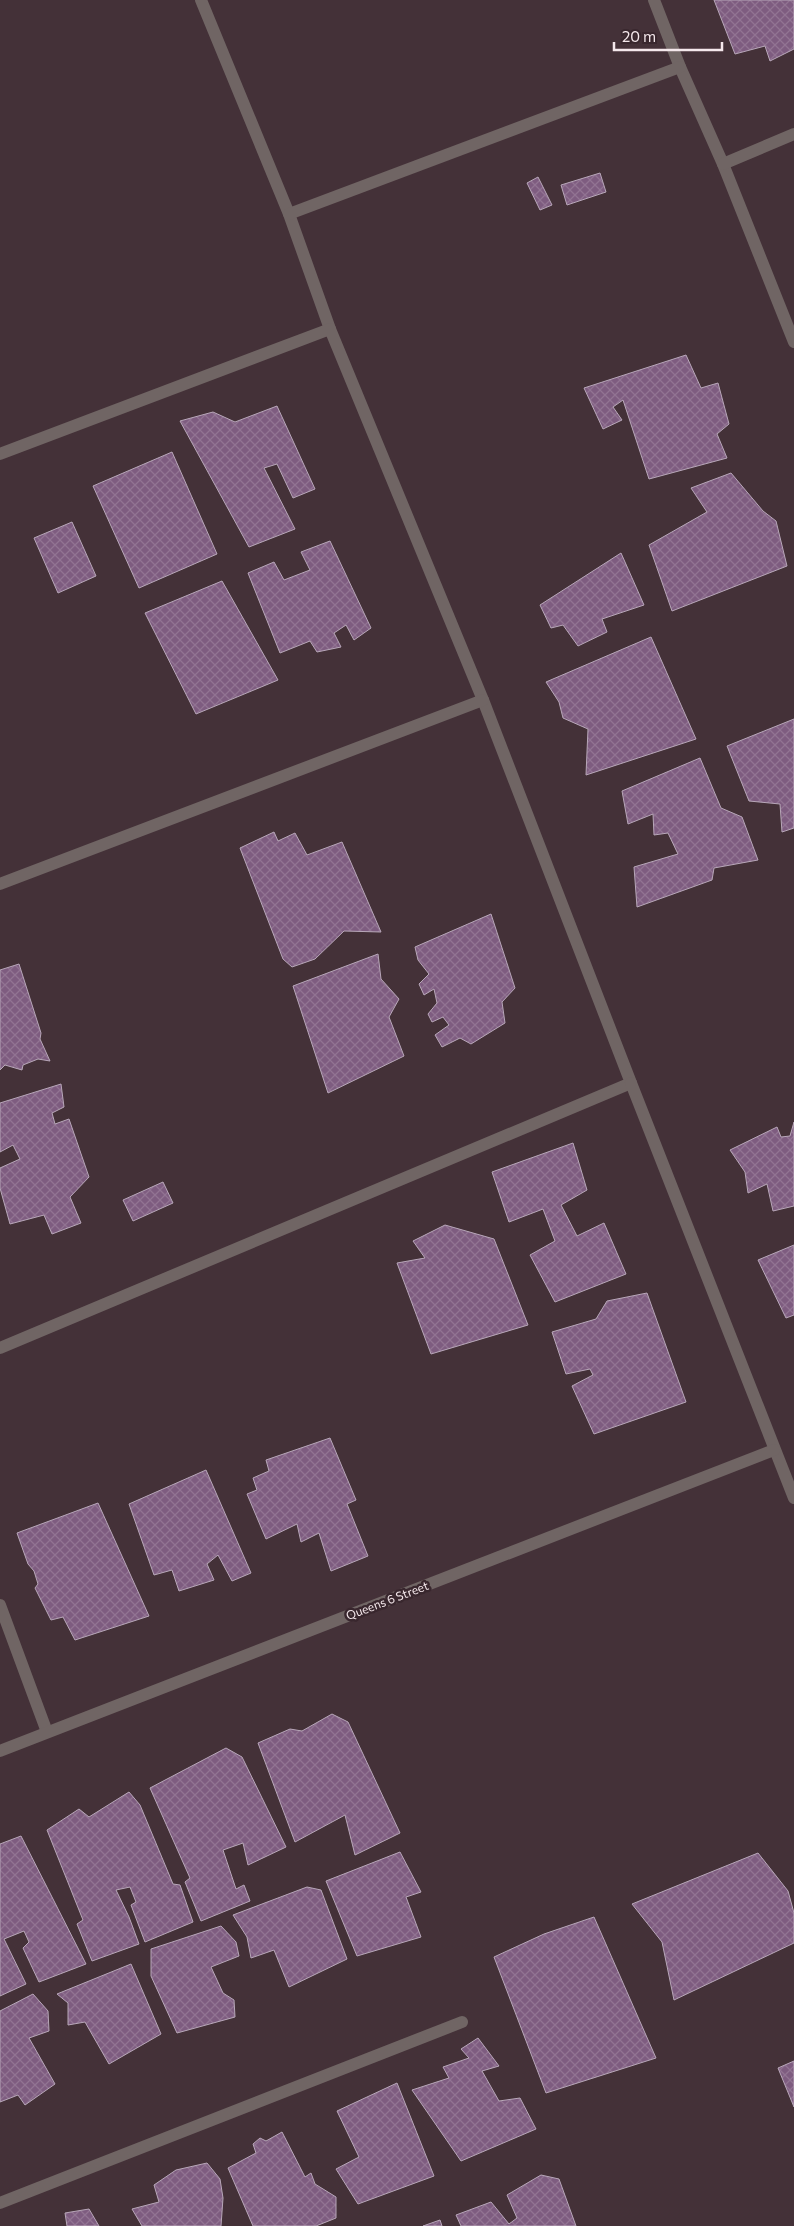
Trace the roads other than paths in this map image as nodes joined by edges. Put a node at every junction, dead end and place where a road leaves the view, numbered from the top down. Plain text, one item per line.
1 (202, 0) edge
2 (654, 0) edge
3 (680, 67) junction
4 (794, 134) edge
5 (723, 164) junction
6 (289, 214) junction
7 (330, 329) junction
8 (794, 342) edge
9 (0, 454) edge
10 (483, 700) junction
11 (0, 884) edge
12 (631, 1083) junction
13 (0, 1348) edge
14 (774, 1450) junction
15 (794, 1498) edge
16 (0, 1605) edge
17 (47, 1732) junction
18 (0, 1751) edge
19 (462, 2022) dead end
20 (0, 2203) edge

1 - 6 street
2 - 3 street
3 - 5 street
3 - 6 street
4 - 5 street
5 - 8 street
6 - 7 street
7 - 9 street
7 - 10 street
10 - 11 street
10 - 12 street
12 - 13 street
12 - 14 street
14 - 15 street
14 - 17 street, Queens 6 Street
16 - 17 street
17 - 18 street, Queens 6 Street
19 - 20 street

